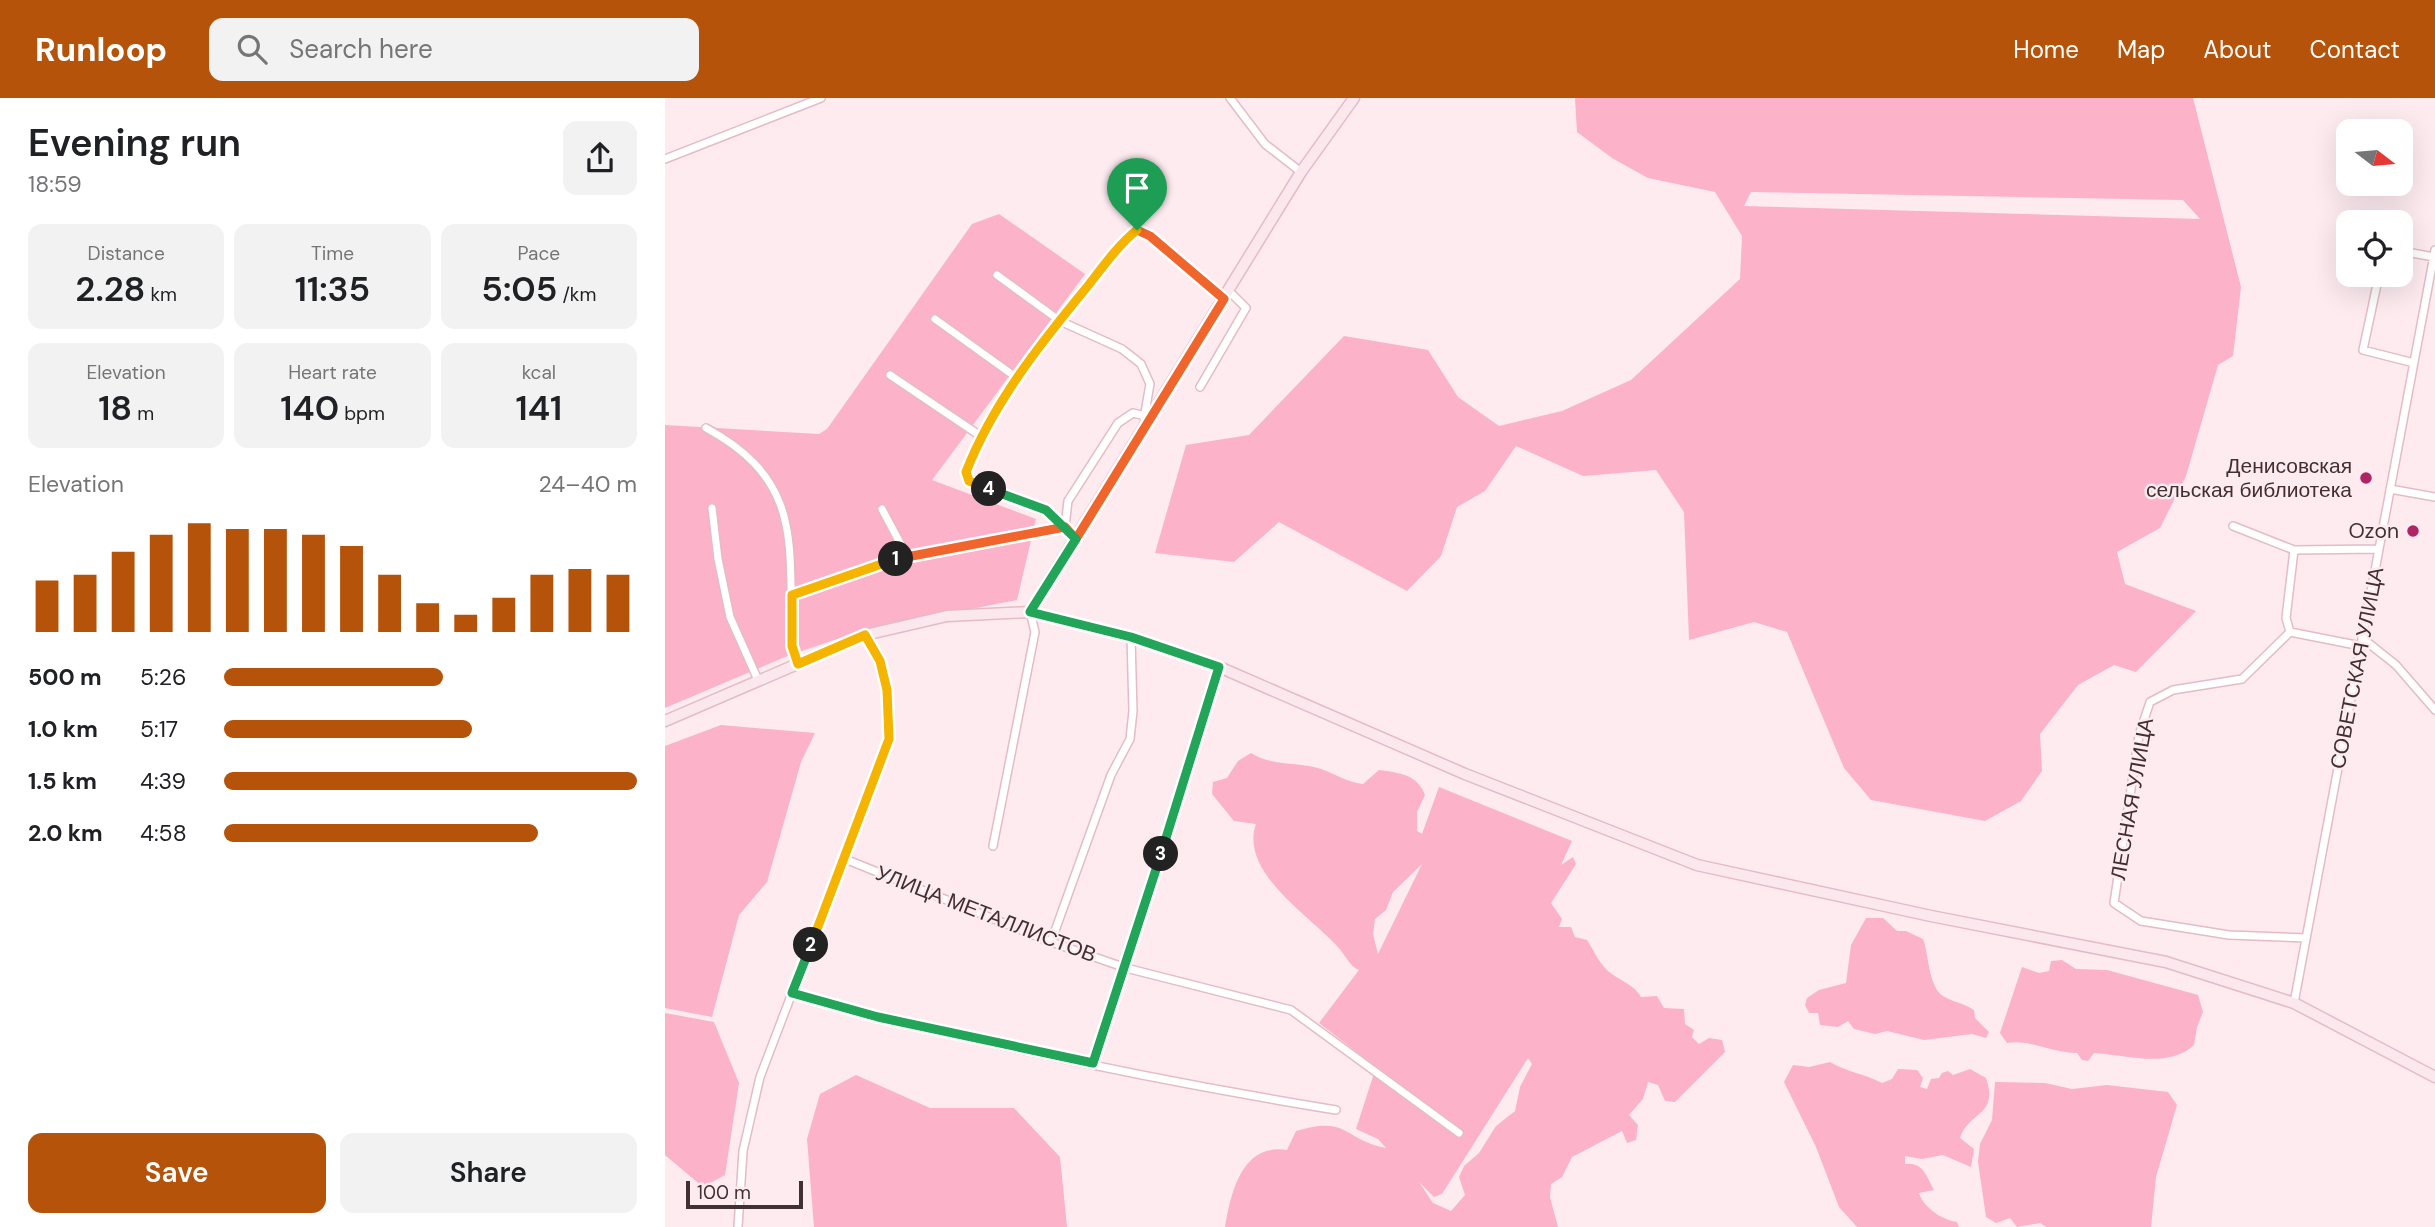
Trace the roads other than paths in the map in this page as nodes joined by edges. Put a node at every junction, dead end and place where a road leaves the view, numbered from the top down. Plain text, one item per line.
1 (821, 98) edge
2 (1230, 98) edge
3 (1354, 98) edge
4 (665, 159) edge
5 (1301, 172) junction
6 (2413, 252) edge
7 (2435, 253) edge
8 (997, 275) dead end
9 (2376, 287) edge
10 (1226, 295) junction
11 (935, 319) dead end
12 (1060, 321) junction
13 (2414, 363) junction
14 (890, 375) dead end
15 (1017, 377) junction
16 (1200, 387) dead end
17 (1145, 416) junction
18 (706, 428) dead end
19 (1141, 433) junction
20 (982, 437) junction
21 (2390, 489) junction
22 (2435, 497) edge
23 (712, 508) dead end
24 (882, 509) dead end
25 (2233, 526) dead end
26 (1065, 527) junction
27 (1076, 539) junction
28 (2379, 549) junction
29 (2294, 550) junction
30 (907, 556) junction
31 (792, 595) junction
32 (1030, 612) junction
33 (2291, 632) junction
34 (865, 635) junction
35 (1131, 637) junction
36 (2362, 642) junction
37 (798, 664) junction
38 (1219, 667) junction
39 (758, 680) junction
40 (2435, 710) edge
41 (665, 721) edge
42 (993, 846) dead end
43 (845, 859) junction
44 (2306, 938) junction
45 (1051, 942) junction
46 (1126, 968) junction
47 (792, 993) junction
48 (2294, 1003) junction
49 (1093, 1063) junction
50 (2435, 1077) edge
51 (1336, 1110) dead end
52 (1459, 1133) dead end
53 (738, 1227) edge

1 - 4 street
2 - 5 street
3 - 5 main road
5 - 10 main road
6 - 7 street
7 - 13 street, СОВЕТСКАЯ УЛИЦА
8 - 12 street
9 - 13 street
10 - 12 street
10 - 16 street
10 - 19 main road
11 - 15 street
12 - 15 street
12 - 17 street
13 - 21 street, СОВЕТСКАЯ УЛИЦА
14 - 20 street
15 - 20 street
17 - 19 street
17 - 26 street
18 - 31 street
19 - 27 main road
20 - 26 street
21 - 22 street
21 - 28 street, СОВЕТСКАЯ УЛИЦА
23 - 39 street
24 - 30 street
25 - 29 street
26 - 27 street
26 - 30 street
27 - 32 main road
28 - 29 street
28 - 36 street, СОВЕТСКАЯ УЛИЦА
29 - 33 street
30 - 31 street
31 - 37 street
32 - 34 main road
32 - 35 main road
32 - 42 street
33 - 36 street
33 - 44 street, ЛЕСНАЯ УЛИЦА
34 - 37 main road
34 - 43 street
35 - 38 main road
35 - 45 street
36 - 40 street
36 - 44 street, СОВЕТСКАЯ УЛИЦА
37 - 39 main road
38 - 46 street
38 - 48 main road
39 - 41 main road
43 - 45 street, УЛИЦА МЕТАЛЛИСТОВ
43 - 47 street
44 - 48 street, СОВЕТСКАЯ УЛИЦА
45 - 46 street, УЛИЦА МЕТАЛЛИСТОВ
46 - 49 street
46 - 52 street, УЛИЦА МЕТАЛЛИСТОВ
47 - 49 street
47 - 53 street
48 - 50 main road
49 - 51 street

